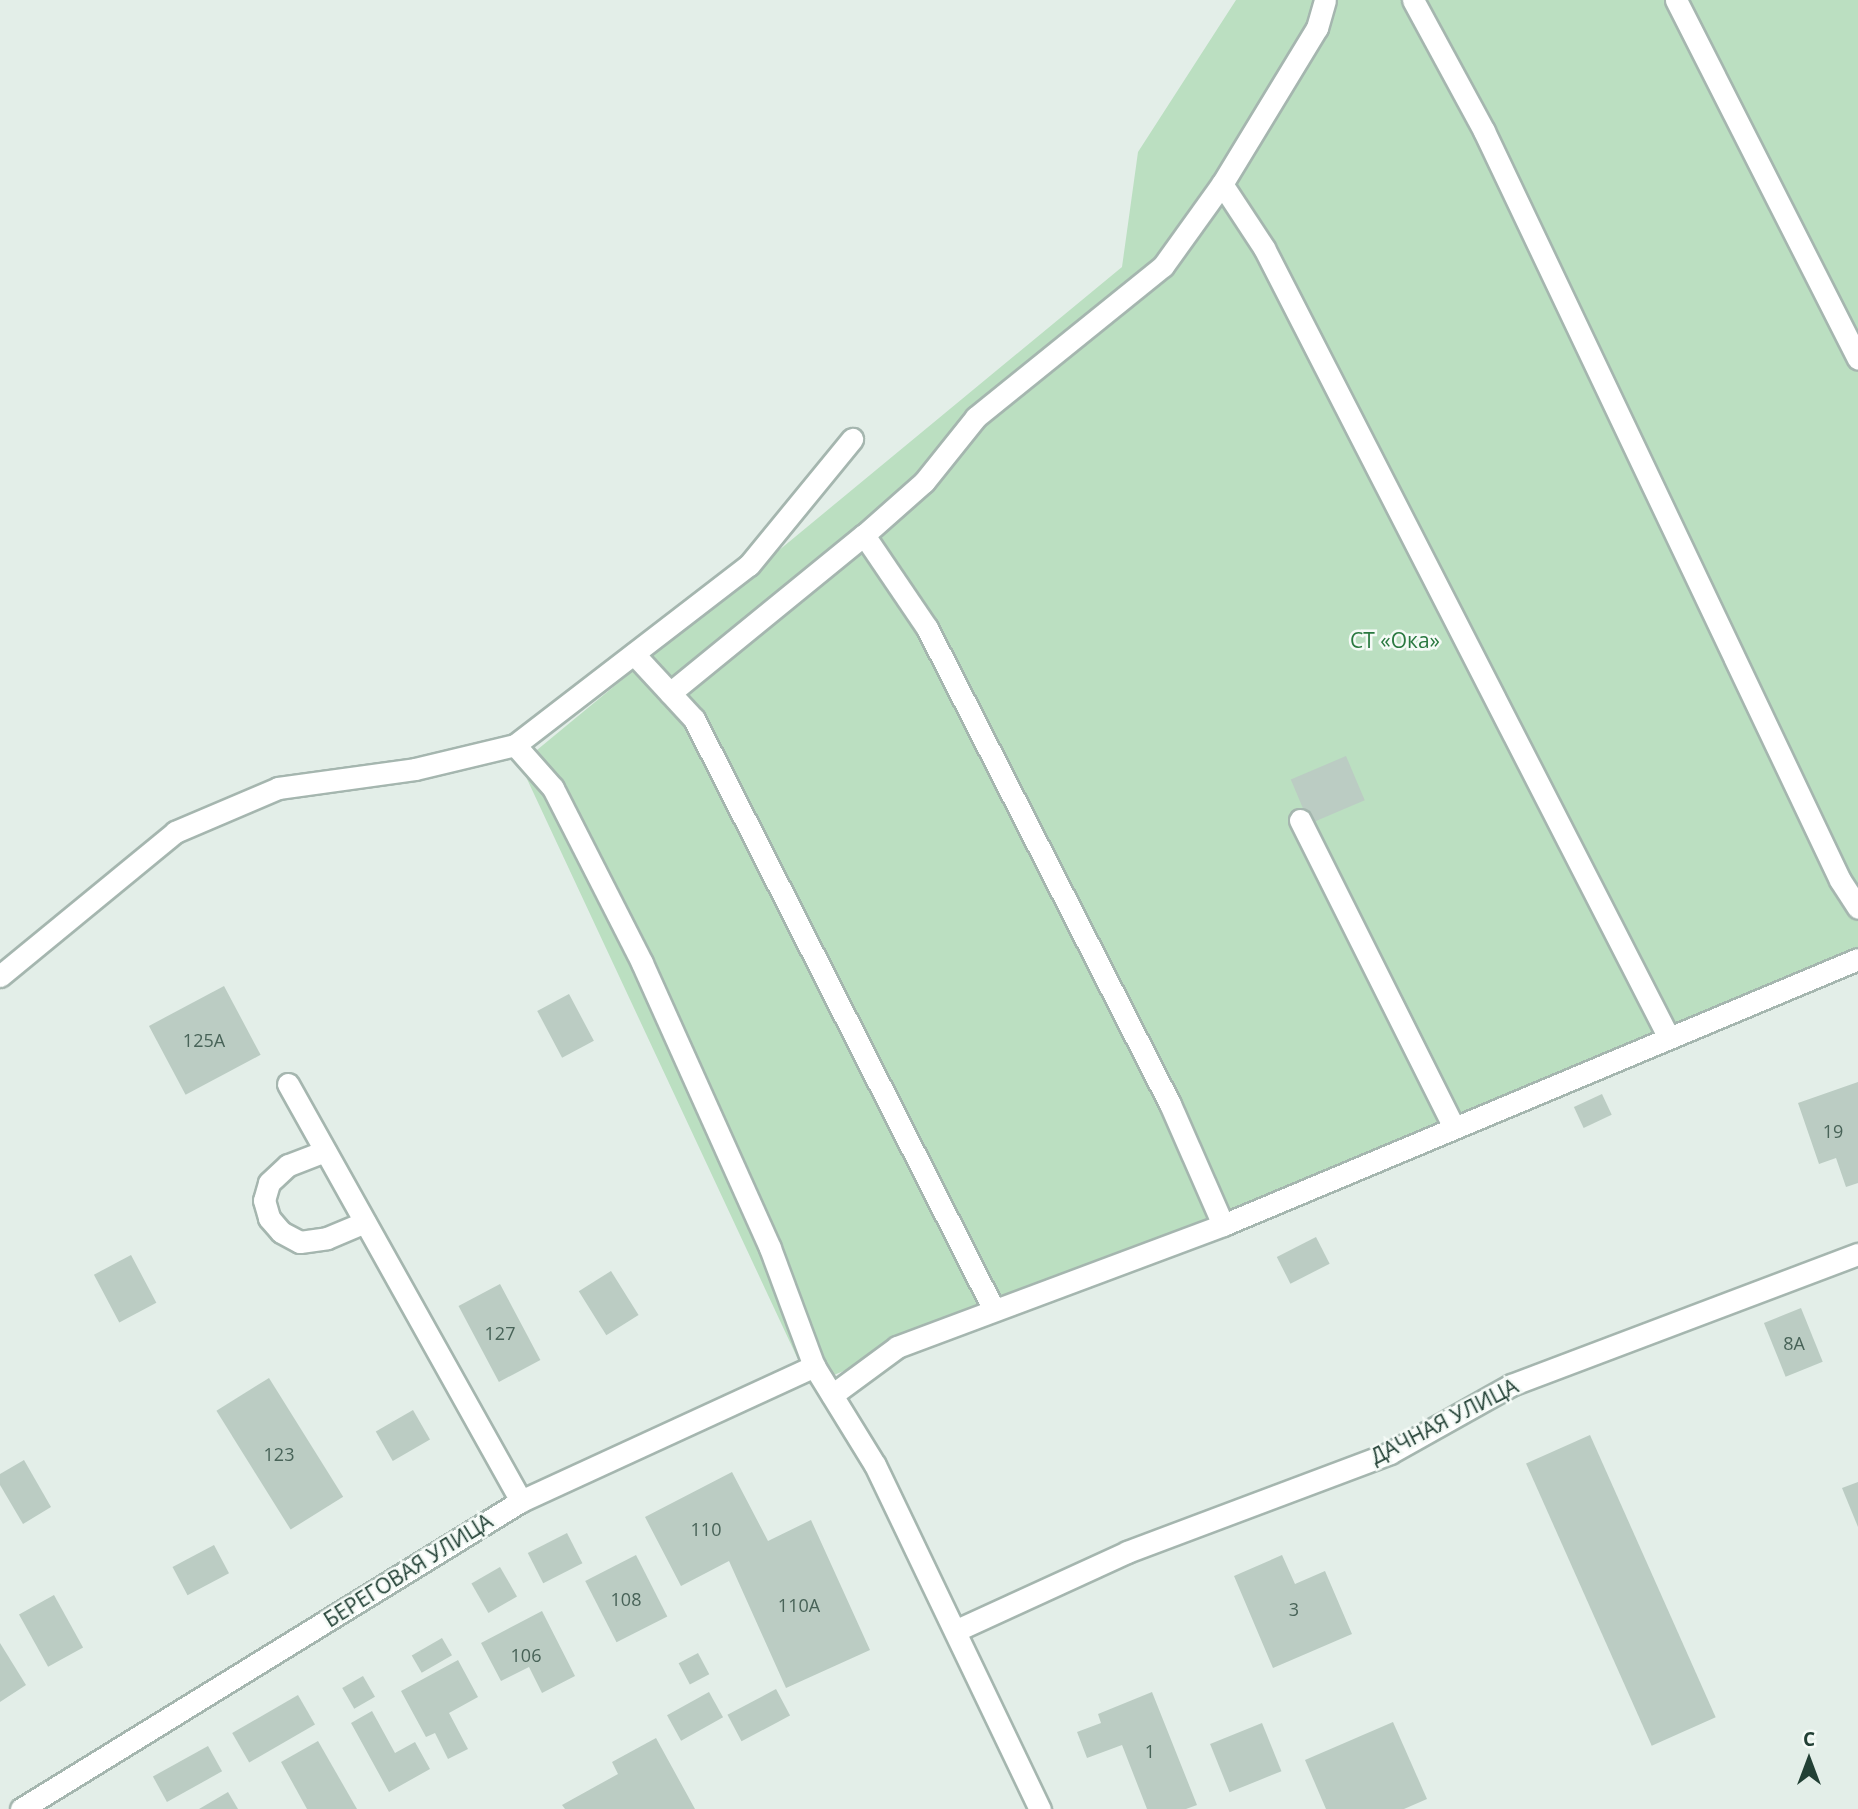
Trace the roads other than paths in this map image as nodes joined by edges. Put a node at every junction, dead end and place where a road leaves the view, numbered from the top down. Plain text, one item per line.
1 (1325, 0) edge
2 (1413, 0) edge
3 (1676, 0) edge
4 (1222, 184) junction
5 (1858, 359) edge
6 (852, 439) dead end
7 (864, 535) junction
8 (634, 654) junction
9 (670, 693) junction
10 (514, 745) junction
11 (1300, 820) dead end
12 (1858, 908) edge
13 (1858, 959) edge
14 (0, 976) edge
15 (1668, 1035) junction
16 (288, 1084) dead end
17 (1453, 1125) junction
18 (325, 1151) junction
19 (365, 1222) junction
20 (1223, 1225) junction
21 (1858, 1254) edge
22 (994, 1310) junction
23 (814, 1366) junction
24 (832, 1395) junction
25 (520, 1501) junction
26 (957, 1630) junction
27 (21, 1809) edge
28 (1040, 1809) edge

1 - 4 street
2 - 12 street
3 - 5 street
4 - 7 street
4 - 15 street
6 - 8 street
7 - 9 street
7 - 20 street
8 - 9 street
8 - 10 street
9 - 22 street
10 - 14 street
10 - 23 street
11 - 17 street
13 - 15 street
15 - 17 street
16 - 18 street
17 - 20 street
18 - 19 street
18 - 19 street
19 - 25 street
20 - 22 street
21 - 26 street, ДАЧНАЯ УЛИЦА
22 - 24 street
23 - 24 street
23 - 25 street, БЕРЕГОВАЯ УЛИЦА
24 - 26 street
25 - 27 street, БЕРЕГОВАЯ УЛИЦА
26 - 28 street

